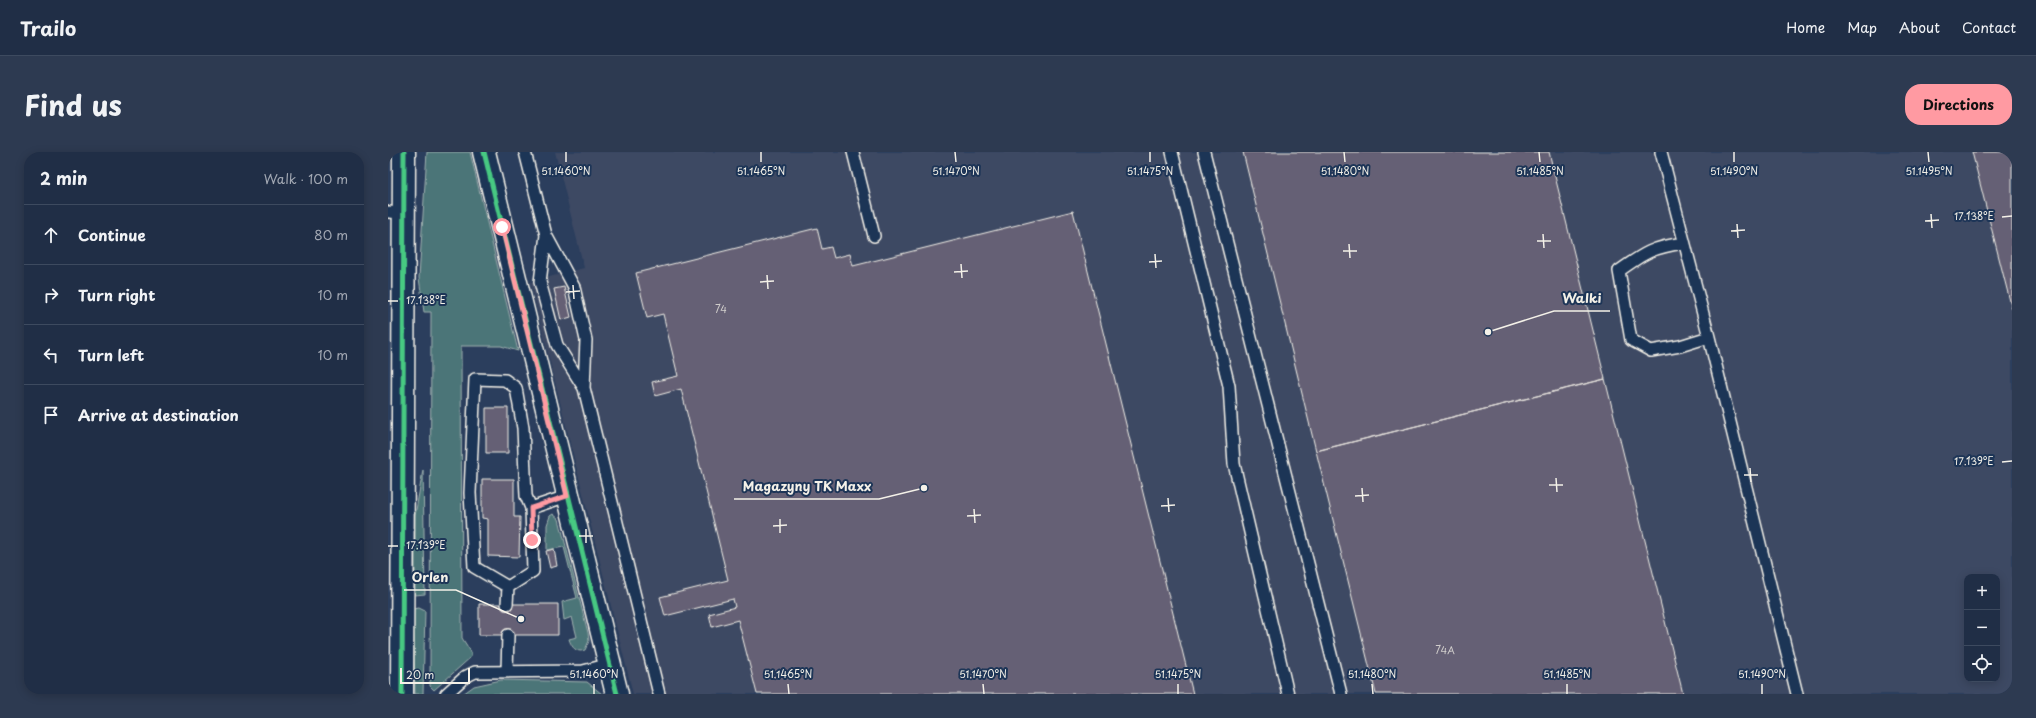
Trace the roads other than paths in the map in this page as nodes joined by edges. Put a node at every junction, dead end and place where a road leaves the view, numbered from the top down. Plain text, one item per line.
1 (404, 152) edge
2 (484, 152) edge
3 (525, 152) edge
4 (853, 152) edge
5 (1172, 152) edge
6 (1204, 152) edge
7 (1661, 152) edge
8 (396, 212) edge
9 (546, 235) junction
10 (874, 236) dead end
11 (1684, 243) junction
12 (1709, 337) junction
13 (584, 388) junction
14 (567, 496) junction
15 (531, 508) junction
16 (508, 586) junction
17 (508, 604) dead end
18 (508, 635) dead end
19 (610, 664) junction
20 (508, 671) junction
21 (395, 672) edge
22 (402, 694) edge
23 (446, 694) edge
24 (617, 694) edge
25 (659, 694) edge
26 (1288, 694) edge
27 (1341, 694) edge
28 (1797, 694) edge

1 - 8 street
2 - 14 street
3 - 9 lane
4 - 10 lane
5 - 26 lane
6 - 27 lane
7 - 11 lane
8 - 21 street
9 - 13 lane
9 - 13 lane
11 - 12 lane
11 - 12 lane
12 - 28 lane
13 - 25 lane
14 - 15 lane
14 - 19 street
15 - 16 lane
15 - 16 lane
16 - 17 lane
18 - 20 lane
19 - 20 lane
19 - 24 street
20 - 23 lane
21 - 22 street

